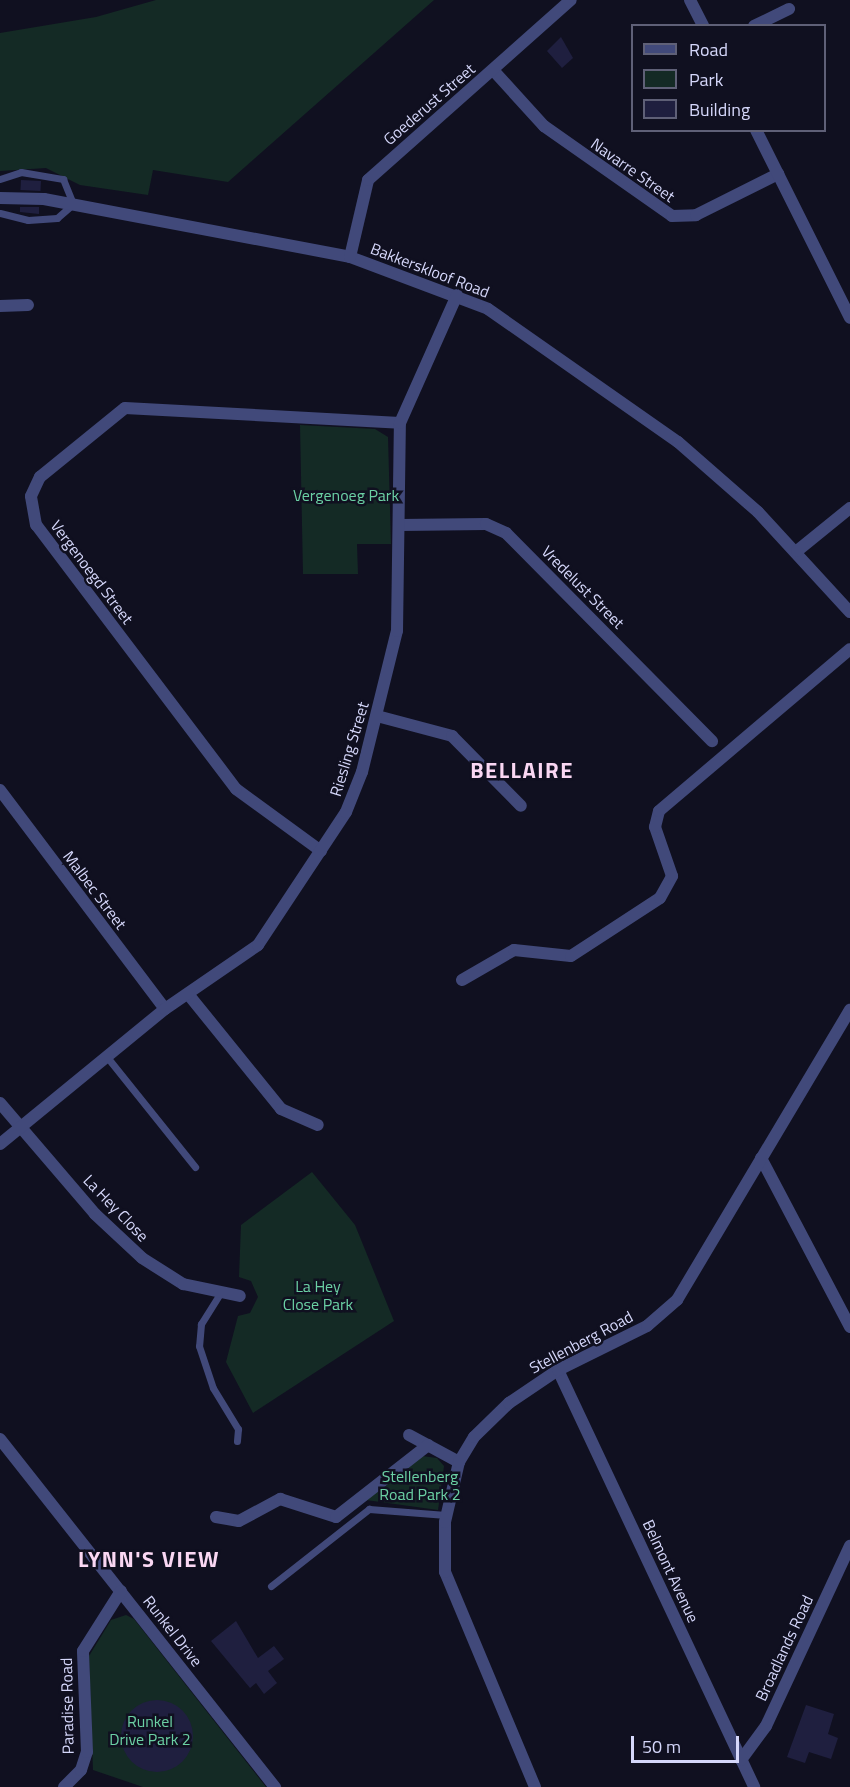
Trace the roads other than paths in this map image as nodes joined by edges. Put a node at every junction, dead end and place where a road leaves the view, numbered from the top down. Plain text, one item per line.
1 (571, 0) edge
2 (690, 0) edge
3 (789, 9) dead end
4 (702, 24) edge
5 (758, 24) edge
6 (493, 70) junction
7 (757, 132) edge
8 (778, 174) junction
9 (0, 180) edge
10 (0, 198) edge
11 (73, 204) junction
12 (0, 213) edge
13 (350, 257) junction
14 (457, 295) junction
15 (28, 305) dead end
16 (0, 306) edge
17 (850, 318) edge
18 (400, 423) junction
19 (850, 508) edge
20 (400, 525) junction
21 (797, 551) junction
22 (850, 612) edge
23 (850, 649) edge
24 (377, 716) junction
25 (712, 741) dead end
26 (0, 790) edge
27 (521, 806) dead end
28 (321, 851) junction
29 (462, 980) dead end
30 (188, 994) junction
31 (165, 1009) junction
32 (850, 1010) edge
33 (106, 1057) junction
34 (0, 1103) edge
35 (318, 1125) dead end
36 (20, 1128) junction
37 (0, 1144) edge
38 (761, 1158) junction
39 (195, 1167) dead end
40 (221, 1292) junction
41 (240, 1296) dead end
42 (850, 1327) edge
43 (558, 1370) junction
44 (409, 1435) dead end
45 (0, 1439) edge
46 (237, 1441) dead end
47 (428, 1445) junction
48 (459, 1462) junction
49 (446, 1515) junction
50 (216, 1517) dead end
51 (850, 1546) edge
52 (271, 1586) dead end
53 (121, 1591) junction
54 (741, 1760) junction
55 (64, 1787) edge
56 (275, 1787) edge
57 (535, 1787) edge
58 (754, 1787) edge

1 - 6 street, Goederust Street
2 - 4 street
3 - 5 street
6 - 8 street, Navarre Street
6 - 13 street, Goederust Street
7 - 8 street
8 - 17 street
9 - 11 lane
10 - 11 street, Bakkerskloof Road
11 - 12 lane
11 - 13 street, Bakkerskloof Road
13 - 14 street, Bakkerskloof Road
14 - 18 street, Riesling Street
14 - 21 street, Bakkerskloof Road
15 - 16 street
18 - 20 street, Riesling Street
18 - 28 street, Vergenoegd Street
19 - 21 street
20 - 24 street, Riesling Street
20 - 25 street, Vredelust Street
21 - 22 street, Bakkerskloof Road
23 - 29 street
24 - 27 street
24 - 28 street, Riesling Street
26 - 31 street, Malbec Street
28 - 30 street, Riesling Street
30 - 31 street, Riesling Street
30 - 35 street
31 - 33 street, Riesling Street
32 - 38 street, Stellenberg Road
33 - 36 street, Riesling Street
33 - 39 lane
34 - 36 street, La Hey Close
36 - 37 street, Riesling Street
36 - 40 street, La Hey Close
38 - 42 street
38 - 43 street, Stellenberg Road
40 - 41 street, La Hey Close
40 - 46 lane
43 - 48 street, Stellenberg Road
43 - 54 street, Belmont Avenue
44 - 47 street
45 - 53 street, Runkel Drive
47 - 48 street
47 - 50 street
48 - 49 street, Stellenberg Road
49 - 52 lane
49 - 57 street, Stellenberg Road
51 - 54 street, Broadlands Road
53 - 55 street, Paradise Road
53 - 56 street, Runkel Drive
54 - 58 street, Belmont Avenue

